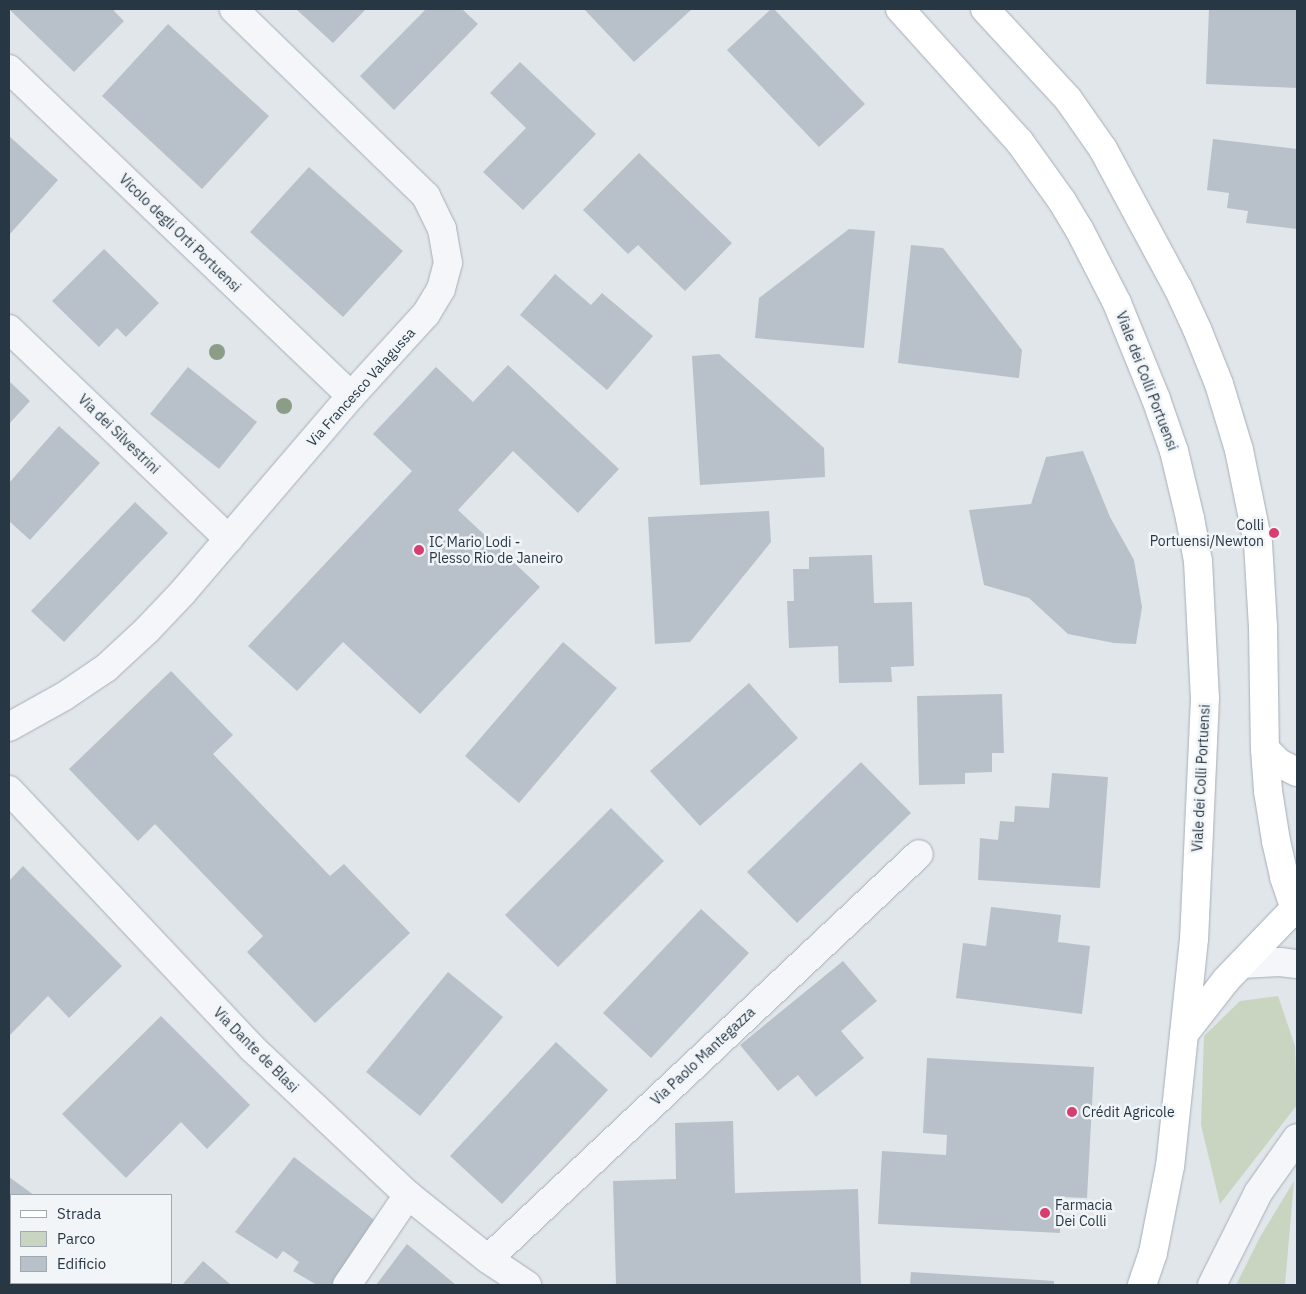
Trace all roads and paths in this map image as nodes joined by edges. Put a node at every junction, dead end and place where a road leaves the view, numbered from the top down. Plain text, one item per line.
1 (234, 9) edge
2 (900, 9) edge
3 (985, 9) edge
4 (9, 69) edge
5 (9, 329) edge
6 (351, 396) junction
7 (229, 539) junction
8 (9, 727) edge
9 (1264, 749) junction
10 (1297, 772) edge
11 (9, 790) edge
12 (919, 854) dead end
13 (1296, 909) edge
14 (1242, 964) junction
15 (1297, 964) edge
16 (1184, 1034) junction
17 (1297, 1138) edge
18 (408, 1195) junction
19 (488, 1259) junction
20 (347, 1285) edge
21 (527, 1285) edge
22 (1142, 1285) edge
23 (1212, 1285) edge

1 - 6 street, Via Francesco Valagussa
2 - 16 street, Viale dei Colli Portuensi
3 - 9 street
4 - 6 street, Vicolo degli Orti Portuensi
5 - 7 street, Via dei Silvestrini
6 - 7 street, Via Francesco Valagussa
7 - 8 street, Via Francesco Valagussa
9 - 10 street
9 - 13 street
11 - 18 street, Via Dante de Blasi
12 - 19 street, Via Paolo Mantegazza
13 - 14 street
14 - 15 street
14 - 16 street
16 - 22 street, Viale dei Colli Portuensi
17 - 23 street
18 - 19 street, Via Dante de Blasi
18 - 20 street
19 - 21 street, Via Dante de Blasi

